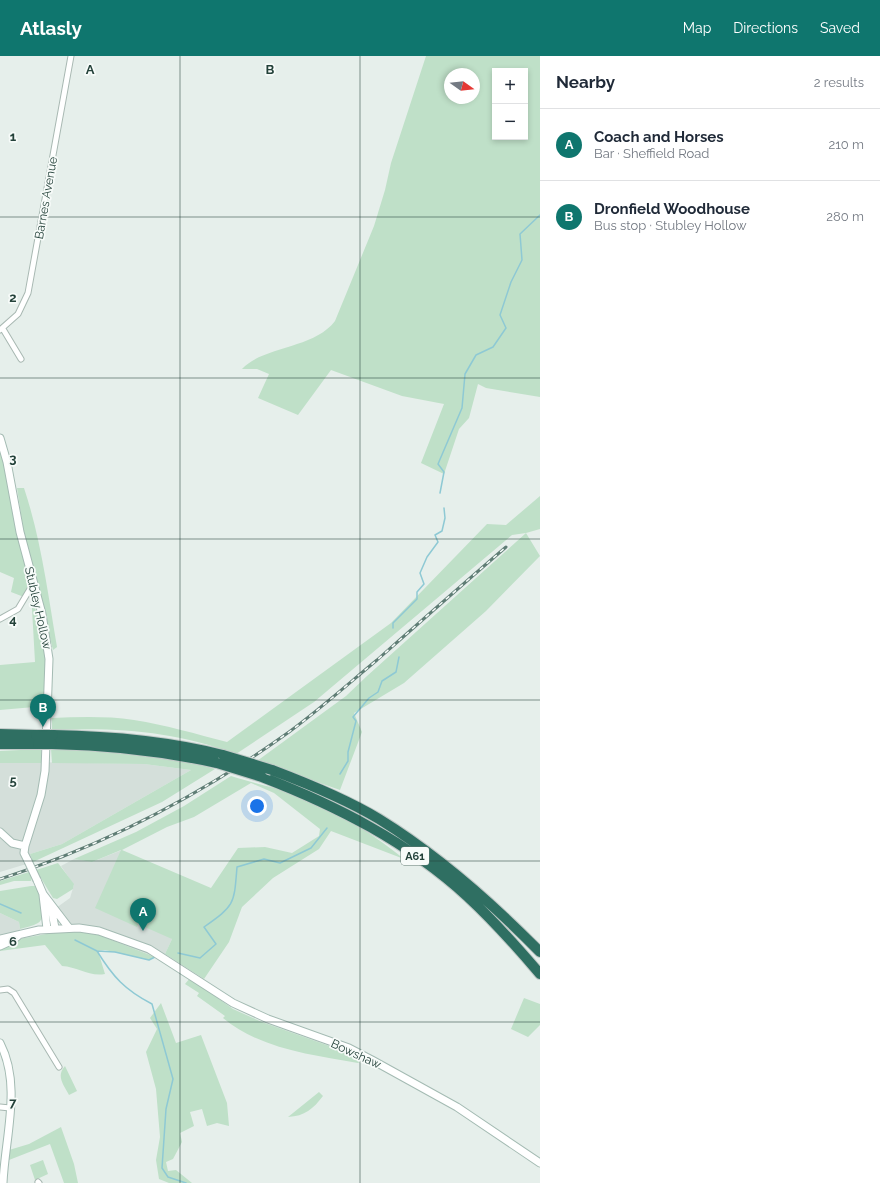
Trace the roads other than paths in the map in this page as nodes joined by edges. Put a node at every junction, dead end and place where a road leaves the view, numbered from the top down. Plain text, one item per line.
1 (71, 56) edge
2 (1, 329) edge
3 (20, 359) dead end
4 (0, 438) edge
5 (33, 584) junction
6 (0, 619) edge
7 (0, 734) edge
8 (37, 739) junction
9 (0, 744) edge
10 (220, 759) junction
11 (0, 832) edge
12 (25, 846) junction
13 (43, 894) junction
14 (51, 904) junction
15 (55, 928) junction
16 (69, 928) junction
17 (47, 929) junction
18 (21, 934) junction
19 (0, 939) edge
20 (0, 946) edge
21 (540, 952) edge
22 (540, 974) edge
23 (0, 990) edge
24 (0, 1042) edge
25 (59, 1067) dead end
26 (0, 1107) edge
27 (10, 1108) junction
28 (540, 1163) edge
29 (2, 1171) edge
30 (3, 1183) edge

1 - 2 street, Barnes Avenue
2 - 3 street
4 - 5 main road, Stubley Hollow
5 - 6 street
5 - 12 main road, Stubley Hollow
7 - 8 highway, A61
8 - 9 highway, A61
8 - 10 highway, A61, bridge
10 - 21 highway, A61, bridge
10 - 22 highway, A61, bridge
11 - 12 main road
12 - 13 main road, Stubley Hollow, bridge
13 - 14 main road, Stubley Hollow
13 - 17 main road, Stubley Hollow
14 - 15 main road, Stubley Hollow
14 - 16 main road, Stubley Hollow
15 - 16 main road, Bowshaw
15 - 17 main road, Bowshaw
16 - 28 main road, Bowshaw
17 - 18 main road, Bowshaw
18 - 19 main road, Bowshaw
18 - 20 main road
23 - 25 street
24 - 27 main road
26 - 27 street
27 - 29 main road
29 - 30 main road

